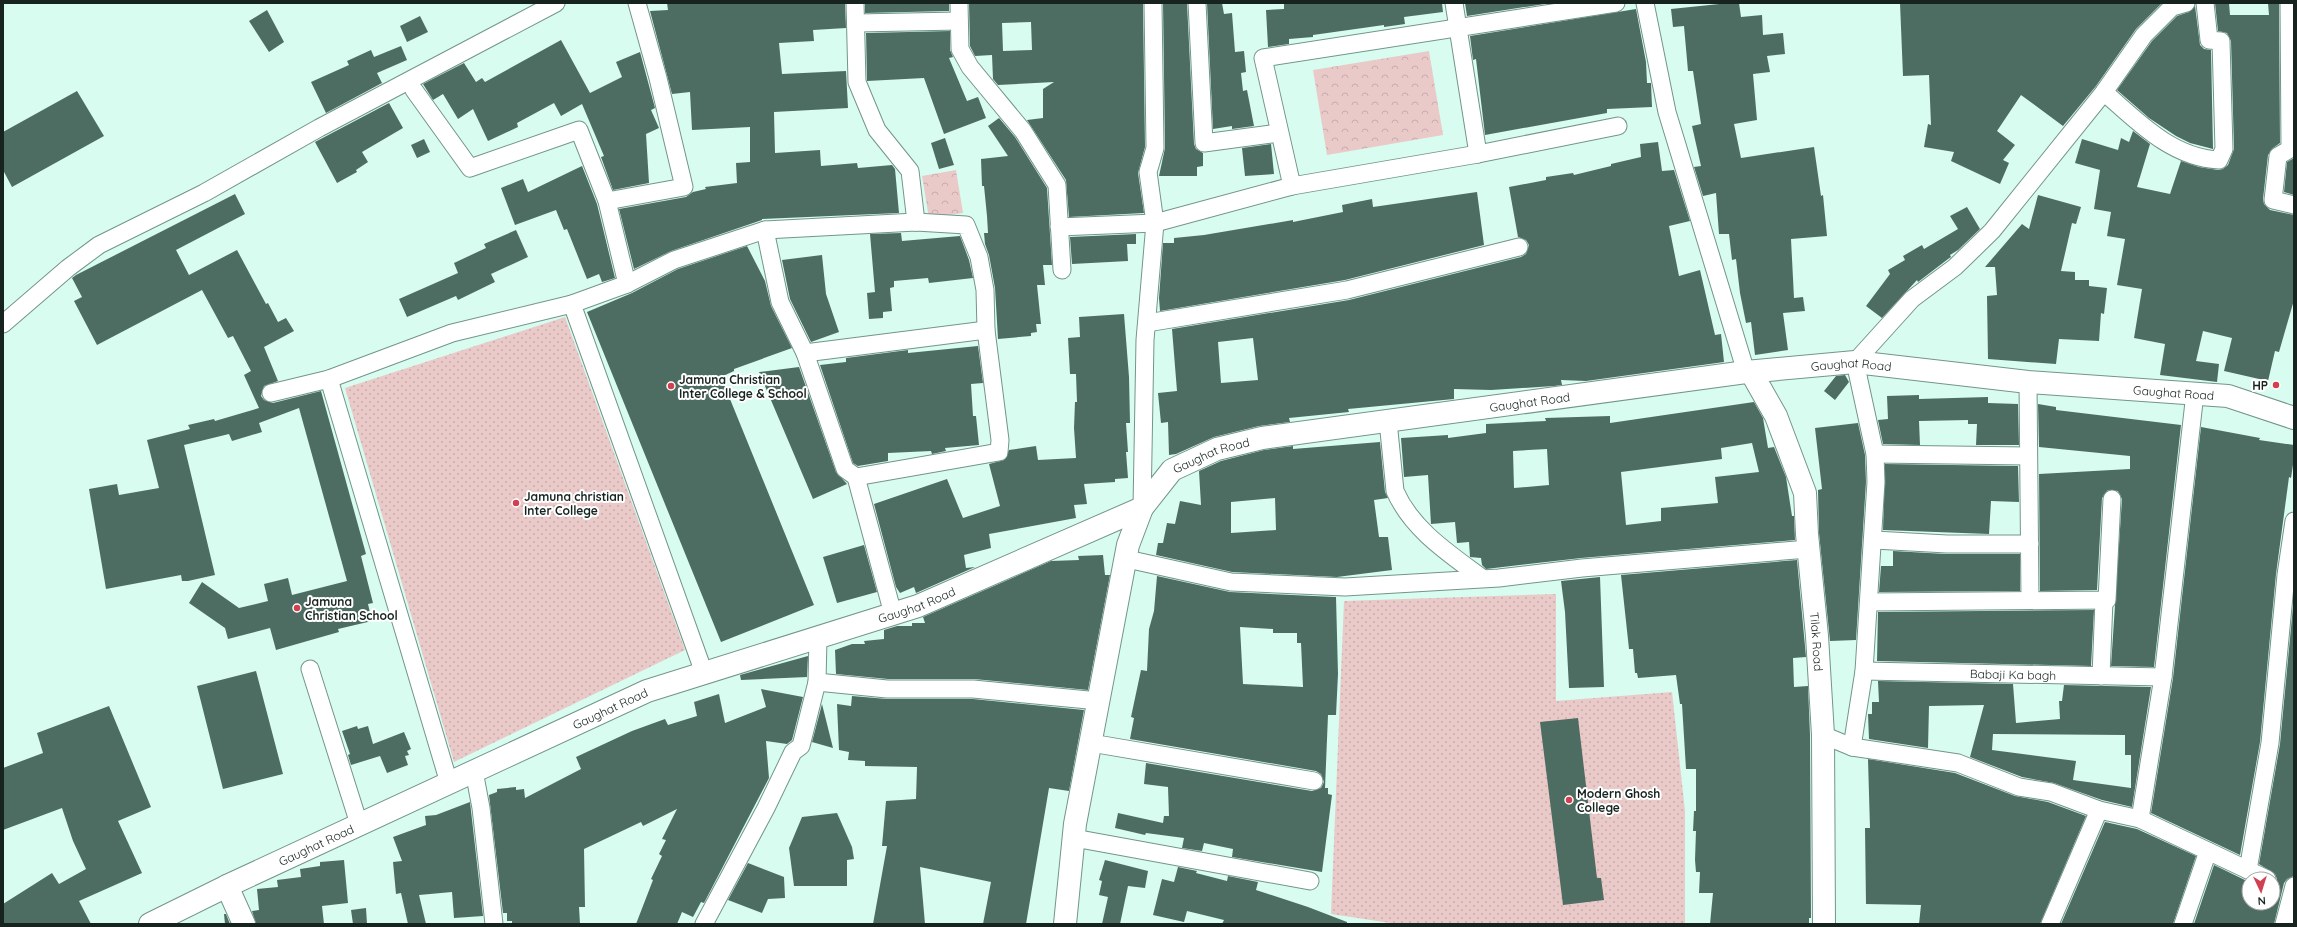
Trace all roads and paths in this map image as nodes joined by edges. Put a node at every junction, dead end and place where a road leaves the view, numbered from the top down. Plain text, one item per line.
1 (556, 3) edge
2 (637, 3) edge
3 (855, 3) edge
4 (959, 3) edge
5 (1153, 3) edge
6 (1197, 3) edge
7 (1454, 3) edge
8 (1616, 3) edge
9 (1644, 3) edge
10 (2186, 3) edge
11 (2205, 3) edge
12 (2288, 3) edge
13 (959, 21) junction
14 (857, 23) junction
15 (1458, 26) junction
16 (414, 90) dead end
17 (2104, 92) junction
18 (1618, 126) dead end
19 (1279, 133) junction
20 (1478, 154) junction
21 (1292, 186) junction
22 (607, 201) junction
23 (2294, 205) edge
24 (916, 222) junction
25 (1154, 223) junction
26 (1059, 226) junction
27 (765, 230) junction
28 (1519, 247) dead end
29 (1062, 270) dead end
30 (627, 284) junction
31 (572, 304) junction
32 (1147, 322) junction
33 (3, 324) edge
34 (986, 330) junction
35 (805, 353) junction
36 (1855, 362) junction
37 (1748, 372) junction
38 (329, 379) junction
39 (2028, 382) junction
40 (271, 393) dead end
41 (2195, 393) junction
42 (2294, 418) edge
43 (1388, 421) junction
44 (1875, 454) junction
45 (2028, 456) junction
46 (856, 478) junction
47 (2112, 499) dead end
48 (1142, 508) junction
49 (2294, 521) edge
50 (1874, 540) junction
51 (2030, 544) junction
52 (1808, 549) junction
53 (1127, 559) junction
54 (1482, 578) junction
55 (2030, 600) junction
56 (2104, 600) junction
57 (1870, 602) junction
58 (893, 614) junction
59 (818, 638) junction
60 (310, 669) dead end
61 (1864, 672) junction
62 (704, 673) junction
63 (2101, 676) junction
64 (2162, 677) junction
65 (817, 682) junction
66 (1099, 701) junction
67 (1823, 735) junction
68 (1091, 743) junction
69 (1852, 747) junction
70 (474, 771) junction
71 (1314, 781) dead end
72 (449, 783) junction
73 (2099, 810) junction
74 (2140, 819) junction
75 (359, 824) junction
76 (1074, 838) junction
77 (2208, 852) junction
78 (2248, 870) joint
79 (1310, 881) dead end
80 (2281, 882) edge
81 (227, 886) junction
82 (2294, 886) edge
83 (154, 923) edge
84 (244, 924) edge
85 (494, 924) edge
86 (704, 924) edge
87 (1064, 924) edge
88 (1824, 924) edge
89 (2050, 924) edge
90 (2183, 924) edge
91 (2284, 924) edge

1 - 33 street
2 - 22 street
3 - 14 street
4 - 13 street
5 - 25 street
6 - 19 street
7 - 15 street
8 - 15 street
9 - 37 street
10 - 17 street
11 - 17 street
12 - 23 street
13 - 14 street
13 - 26 street
14 - 24 street
15 - 19 street
15 - 20 street
16 - 22 street
17 - 36 street
18 - 20 street
19 - 21 street
20 - 21 street
21 - 25 street
22 - 30 street
24 - 27 street
24 - 34 street
25 - 26 street
25 - 32 street
26 - 29 street
27 - 30 street
27 - 35 street
28 - 32 street
30 - 31 street
31 - 38 street
31 - 62 street
32 - 48 street
34 - 35 street
34 - 46 street
35 - 46 street
36 - 37 main road, Gaughat Road
36 - 39 main road, Gaughat Road
36 - 44 street
37 - 43 main road, Gaughat Road
37 - 52 main road, Tilak Road
38 - 40 street
38 - 72 street
39 - 41 main road, Gaughat Road
39 - 45 street
41 - 42 main road, Gaughat Road
41 - 64 street
43 - 48 main road, Gaughat Road
43 - 54 street
44 - 45 street
44 - 50 street
45 - 51 street
46 - 58 street
47 - 56 street
48 - 53 main road
48 - 58 main road, Gaughat Road
49 - 78 street
50 - 51 street
50 - 57 street
51 - 55 street
52 - 54 street
52 - 67 main road, Tilak Road
53 - 54 street
53 - 66 main road
55 - 56 street
55 - 57 street
56 - 63 street
57 - 61 street
58 - 59 main road, Gaughat Road
59 - 62 main road, Gaughat Road
59 - 65 street
60 - 75 street
61 - 63 street, Babaji Ka bagh
61 - 69 street
62 - 70 main road, Gaughat Road
63 - 64 street, Babaji Ka bagh
64 - 74 street
65 - 66 street
65 - 86 street
66 - 68 main road
67 - 69 street
67 - 88 main road, Tilak Road
68 - 71 street
68 - 76 main road
69 - 73 street
70 - 72 main road, Gaughat Road
70 - 85 street
72 - 75 main road, Gaughat Road
73 - 74 street
73 - 89 street
74 - 77 street
75 - 81 main road, Gaughat Road
76 - 79 street
76 - 87 main road
77 - 78 street
77 - 90 street
80 - 82 street
81 - 83 main road, Gaughat Road
81 - 84 main road
82 - 91 street

